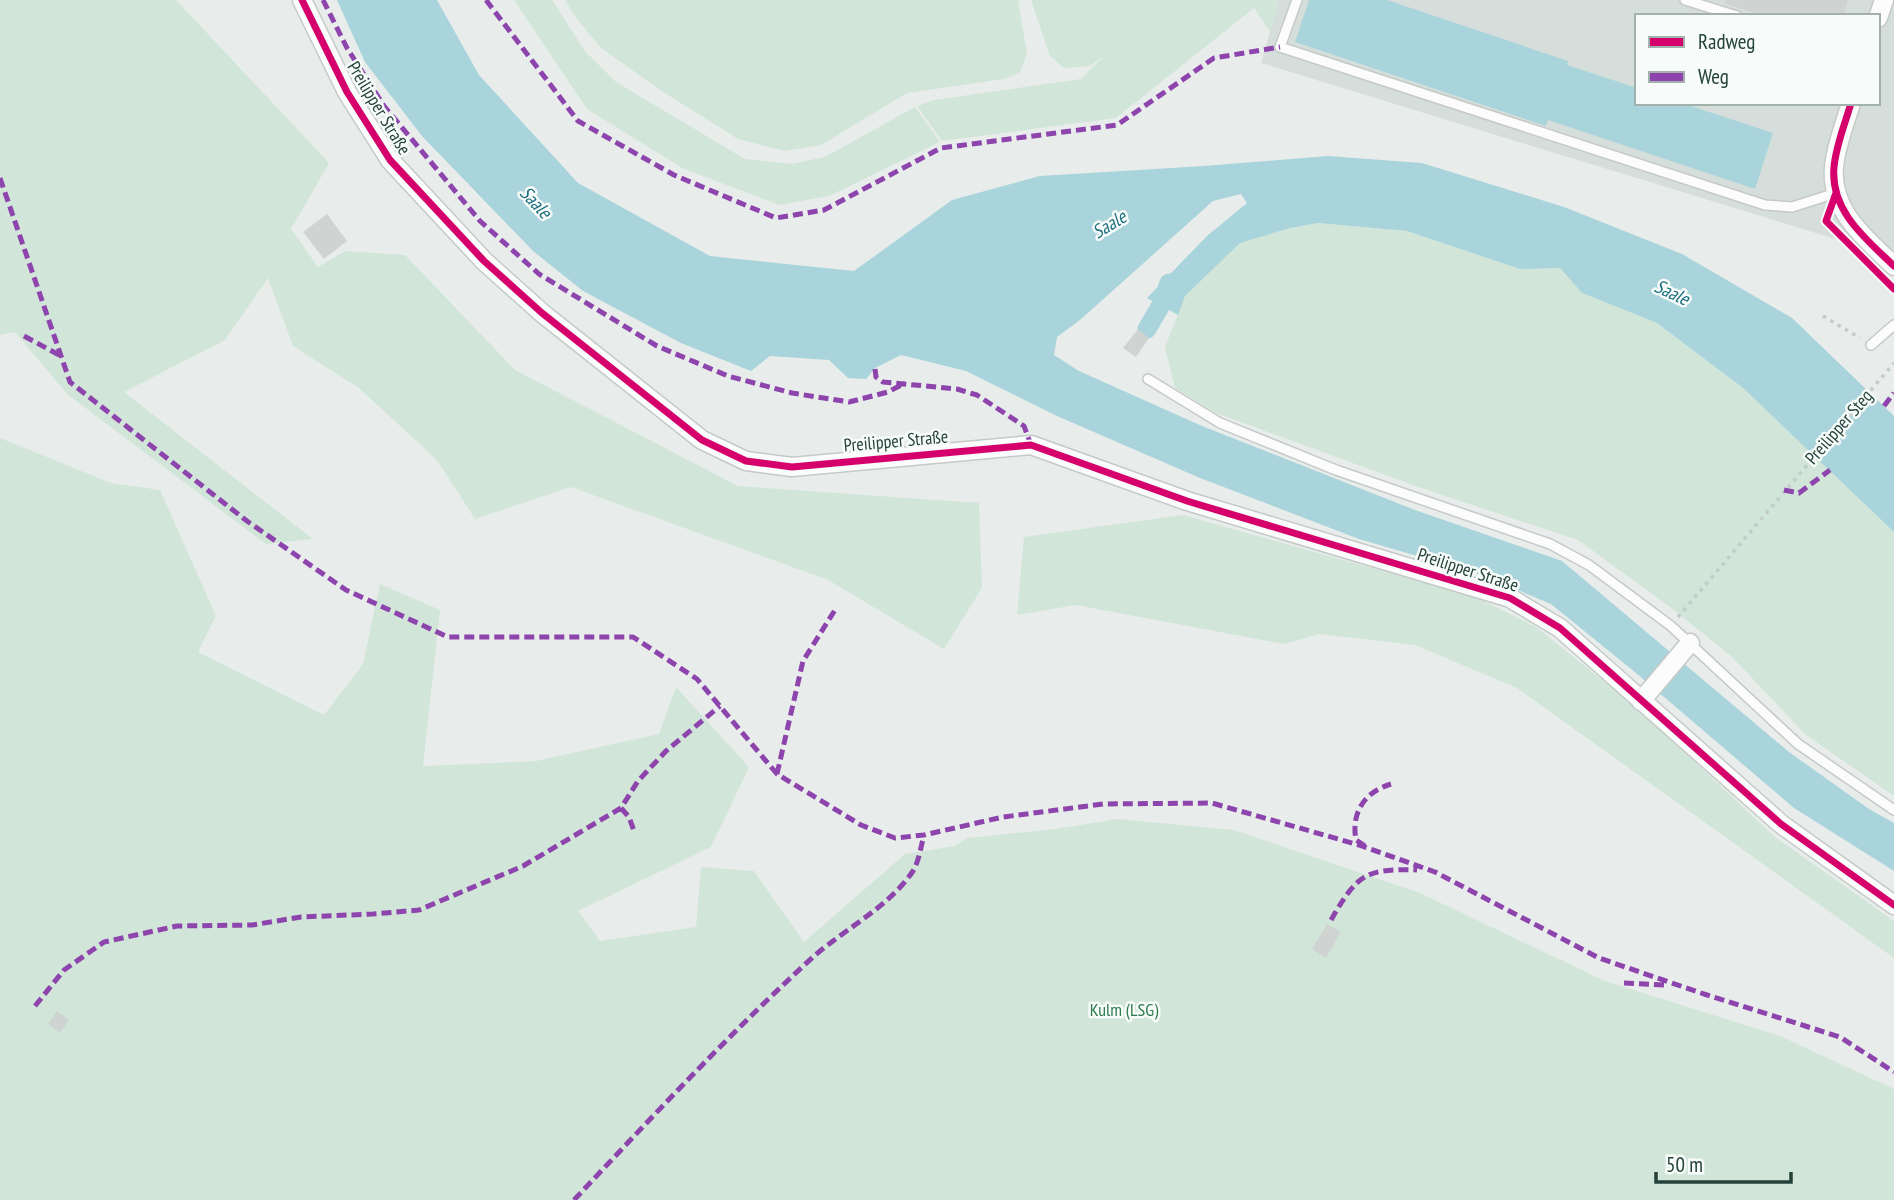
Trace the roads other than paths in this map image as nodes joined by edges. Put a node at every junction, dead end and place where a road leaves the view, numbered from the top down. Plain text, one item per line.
1 (302, 0) edge
2 (1297, 0) edge
3 (1685, 0) edge
4 (1730, 14) edge
5 (1850, 105) edge
6 (1836, 193) junction
7 (1894, 266) edge
8 (1894, 325) edge
9 (1871, 345) road end
10 (1148, 379) dead end
11 (1686, 647) junction
12 (1644, 697) junction
13 (1894, 810) edge
14 (1894, 905) edge

1 - 12 street, Preilipper Straße
2 - 6 lane
3 - 4 lane
5 - 6 street
6 - 7 street
8 - 9 lane
10 - 11 lane
11 - 12 street
11 - 13 lane
12 - 14 street, Preilipper Straße

